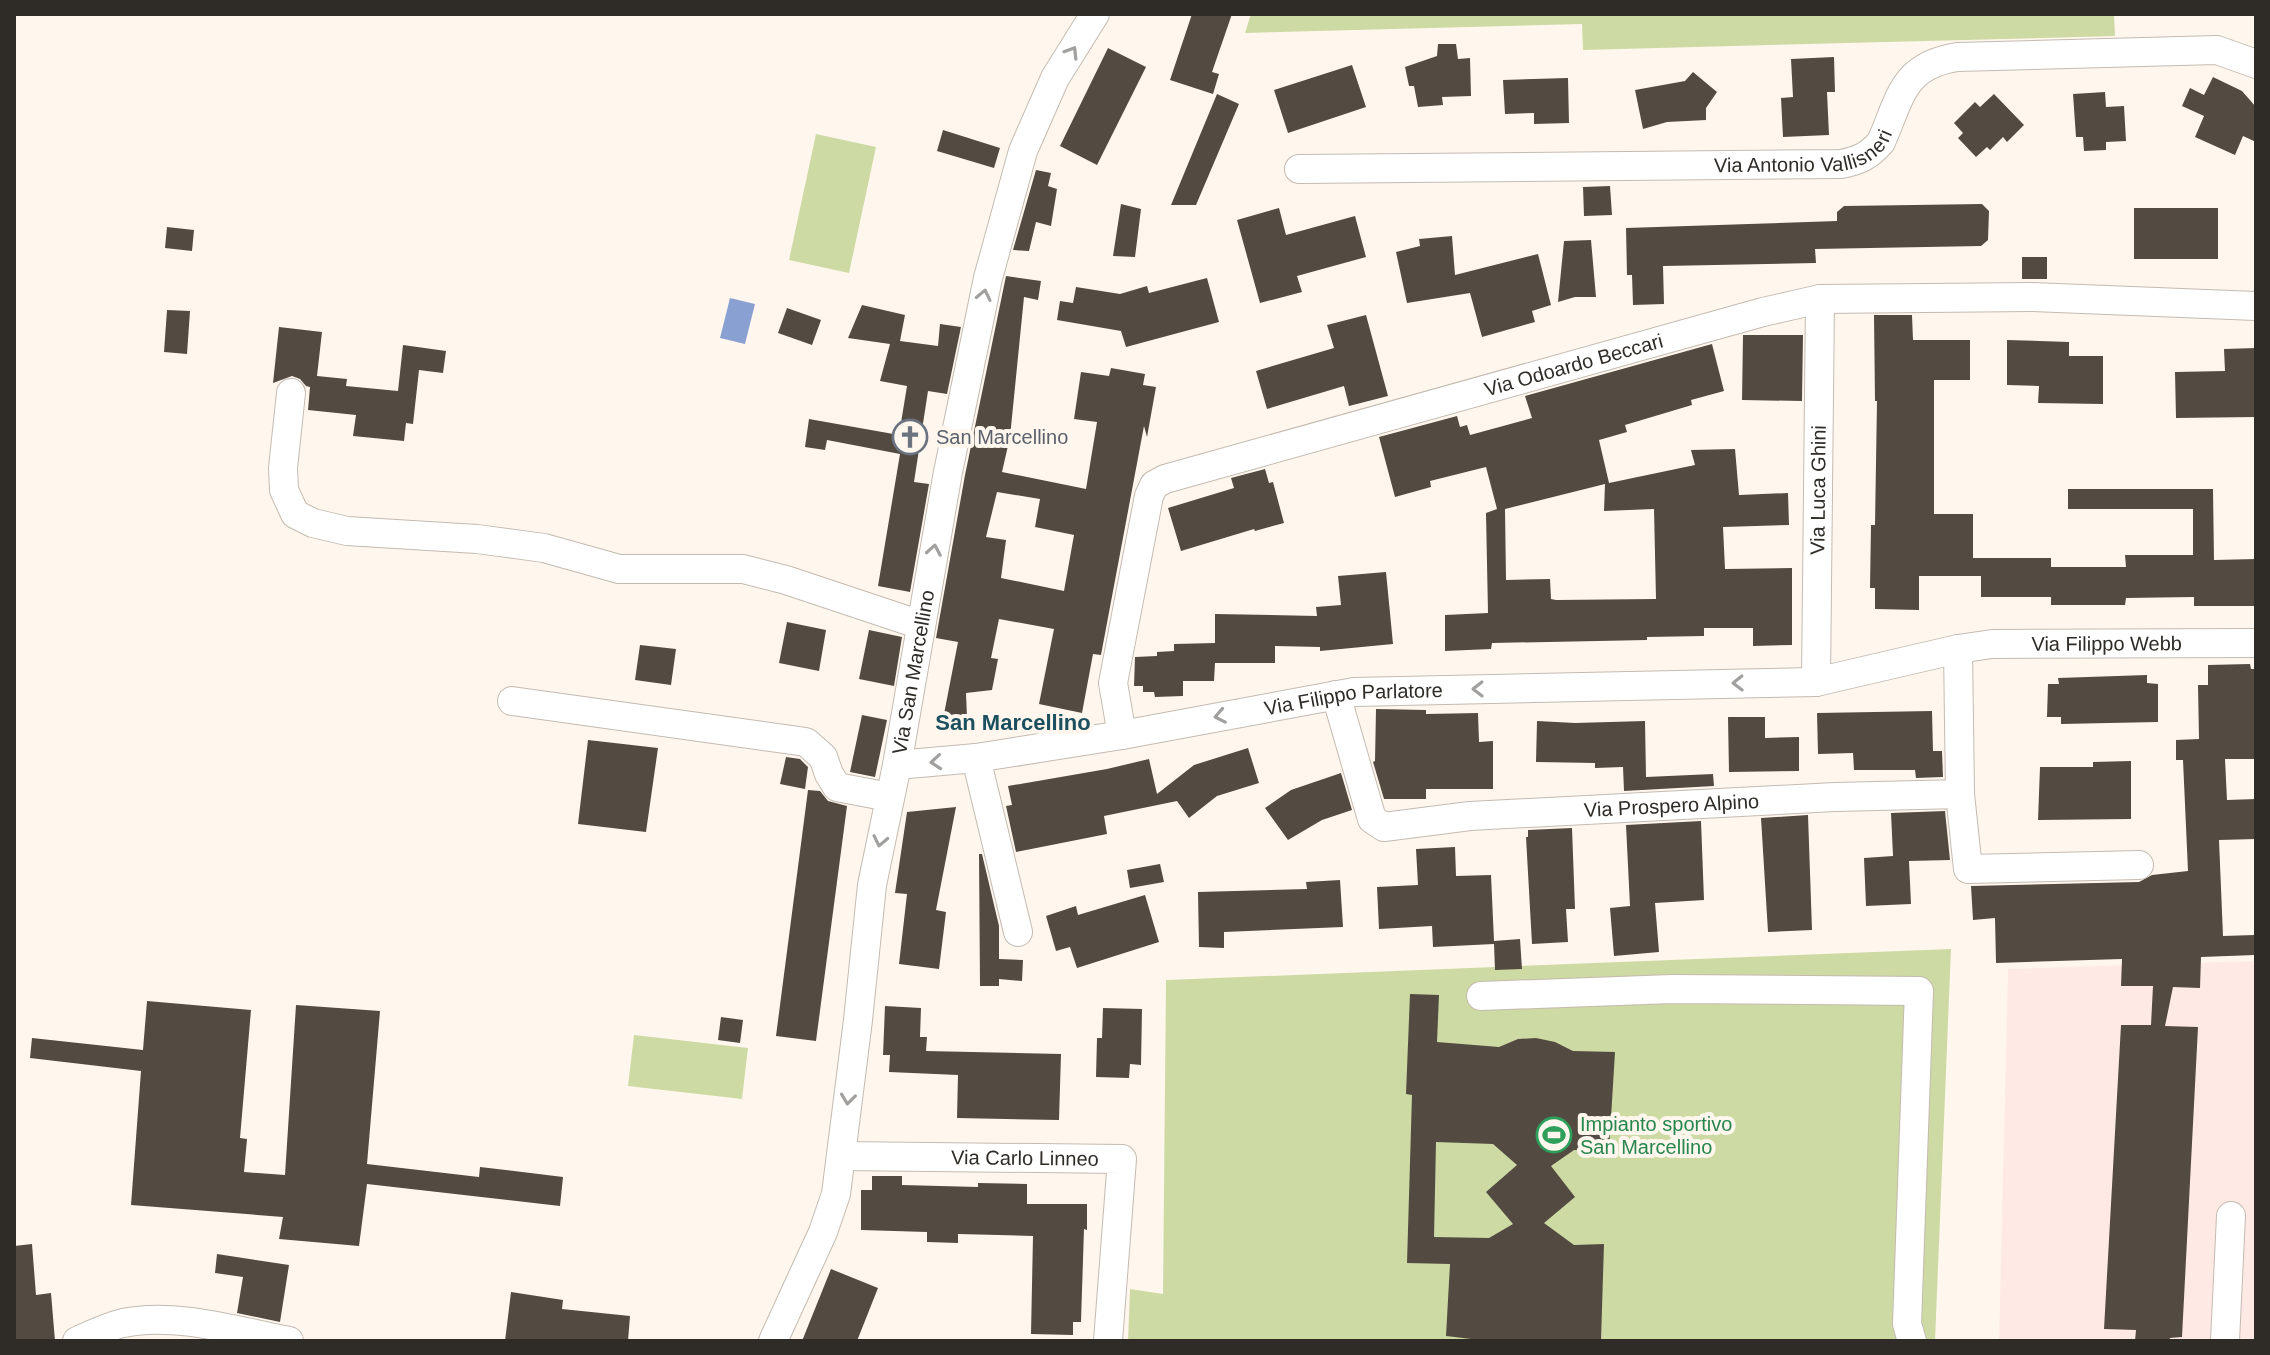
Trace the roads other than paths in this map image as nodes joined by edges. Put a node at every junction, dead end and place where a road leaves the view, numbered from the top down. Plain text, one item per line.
1 (1095, 14) edge
2 (2256, 64) edge
3 (1299, 169) dead end
4 (1820, 299) junction
5 (2256, 306) edge
6 (291, 393) dead end
7 (921, 625) junction
8 (2256, 643) edge
9 (1958, 649) junction
10 (1816, 682) junction
11 (1336, 695) junction
12 (512, 701) dead end
13 (1122, 735) junction
14 (976, 758) junction
15 (897, 765) junction
16 (1960, 794) junction
17 (889, 797) junction
18 (2139, 865) dead end
19 (1018, 932) dead end
20 (1481, 996) dead end
21 (841, 1156) junction
22 (2231, 1216) dead end
23 (77, 1341) edge
24 (289, 1341) edge
25 (773, 1341) edge
26 (1108, 1341) edge
27 (1912, 1341) edge
28 (2225, 1341) edge

7 -> 1 street, Via San Marcellino
2 - 3 street, Via Antonio Vallisneri
4 - 5 street, Via Odoardo Beccari
4 - 10 street, Via Luca Ghini
4 - 13 street, Via Odoardo Beccari
6 - 7 street
7 - 15 street, Via San Marcellino
8 - 9 street, Via Filippo Webb
9 - 10 street, Via Filippo Webb
9 - 16 street
10 -> 11 street, Via Filippo Parlatore
11 -> 13 street, Via Filippo Parlatore
11 - 16 street, Via Prospero Alpino
12 - 17 street
13 - 14 street, Via Filippo Parlatore
14 -> 15 street, Via Filippo Parlatore
14 - 19 street
15 - 17 street, Via San Marcellino
16 - 18 street
17 -> 21 street, Via San Marcellino
20 - 27 street
21 - 25 street, Via San Marcellino
21 - 26 street, Via Carlo Linneo
22 - 28 street
23 - 24 street

